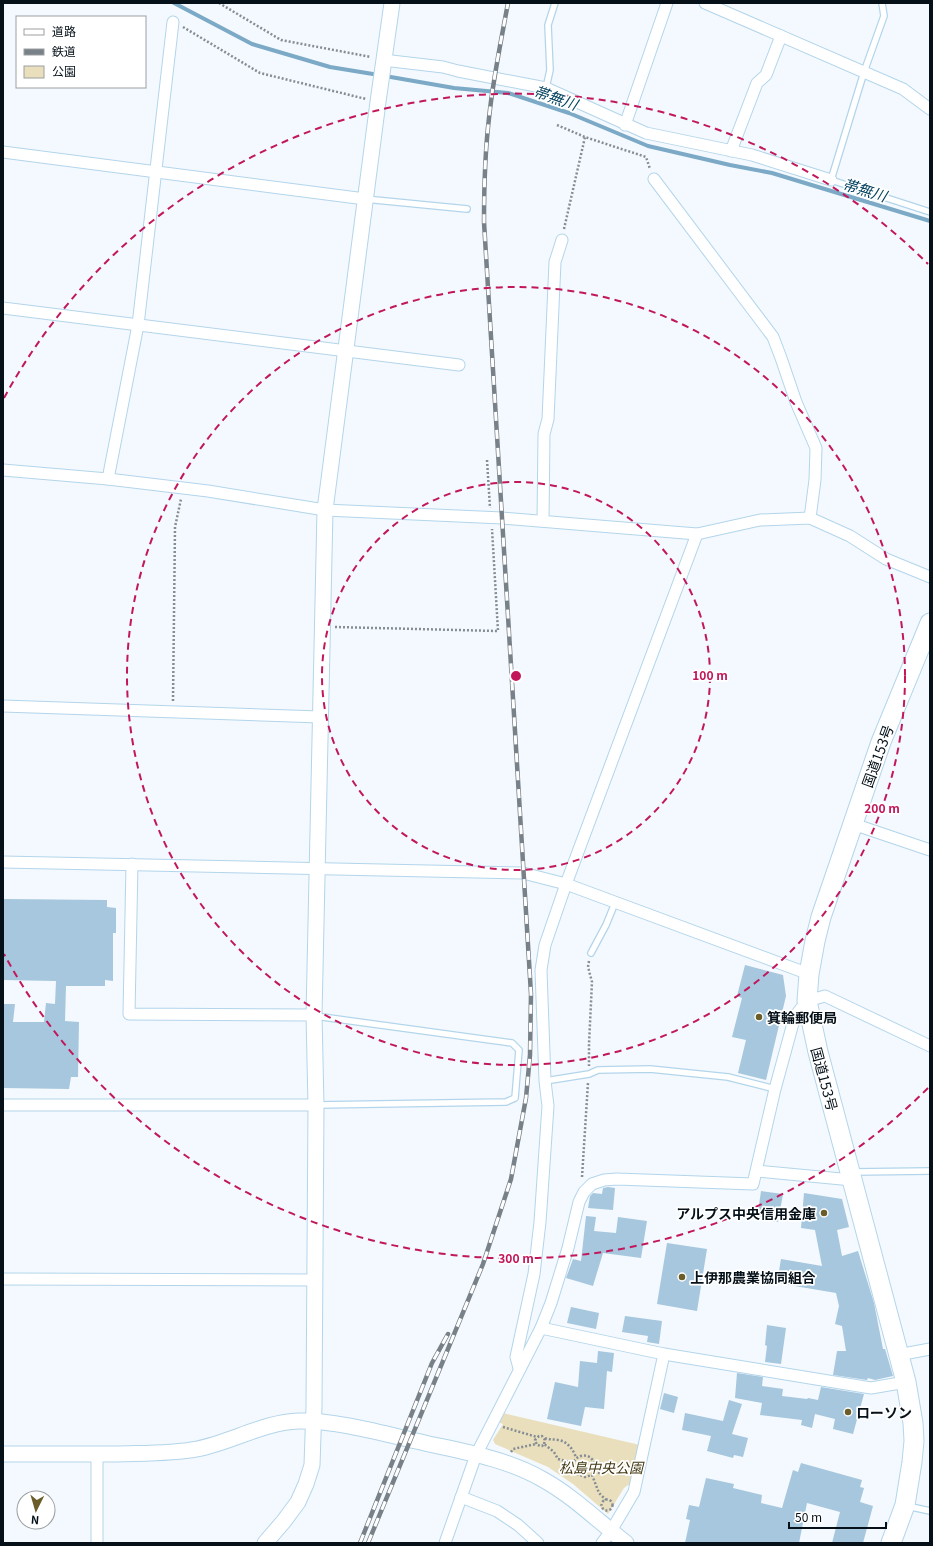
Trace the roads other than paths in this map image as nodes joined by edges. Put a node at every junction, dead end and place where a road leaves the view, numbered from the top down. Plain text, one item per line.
1 (392, 3) edge
2 (555, 3) edge
3 (667, 3) edge
4 (705, 3) edge
5 (882, 3) edge
6 (173, 22) road end
7 (781, 36) junction
8 (383, 63) junction
9 (864, 72) junction
10 (546, 88) junction
11 (930, 108) edge
12 (625, 125) junction
13 (731, 151) junction
14 (3, 152) edge
15 (155, 172) junction
16 (654, 179) road end
17 (831, 180) junction
18 (365, 199) junction
19 (467, 209) dead end
20 (930, 212) edge
21 (562, 240) road end
22 (3, 308) edge
23 (138, 325) junction
24 (345, 351) junction
25 (459, 365) dead end
26 (3, 470) edge
27 (108, 479) junction
28 (325, 510) junction
29 (810, 518) junction
30 (543, 521) junction
31 (697, 534) junction
32 (930, 577) edge
33 (930, 623) edge
34 (3, 706) edge
35 (320, 717) junction
36 (853, 824) junction
37 (930, 850) edge
38 (3, 862) edge
39 (132, 864) junction
40 (316, 868) junction
41 (566, 884) junction
42 (615, 903) junction
43 (591, 952) dead end
44 (809, 974) junction
45 (807, 1001) junction
46 (314, 1015) junction
47 (930, 1046) edge
48 (545, 1081) junction
49 (775, 1089) junction
50 (3, 1105) edge
51 (316, 1105) junction
52 (757, 1171) junction
53 (930, 1171) edge
54 (851, 1176) junction
55 (3, 1280) edge
56 (314, 1280) junction
57 (541, 1328) junction
58 (930, 1349) edge
59 (664, 1354) junction
60 (898, 1355) junction
61 (519, 1368) junction
62 (906, 1382) junction
63 (313, 1421) junction
64 (3, 1454) edge
65 (97, 1454) junction
66 (476, 1455) junction
67 (461, 1497) junction
68 (905, 1505) junction
69 (930, 1511) edge
70 (607, 1537) edge
71 (98, 1543) edge
72 (265, 1543) edge
73 (445, 1543) edge
74 (538, 1543) edge
75 (626, 1543) edge
76 (891, 1543) edge

1 - 8 street
2 - 10 lane
3 - 12 street
4 - 7 street
5 - 9 lane
6 - 15 street
7 - 9 street
7 - 13 street
8 - 10 street
8 - 18 street
9 - 11 street
9 - 17 lane
10 - 12 street
12 - 13 street
13 - 17 street
14 - 15 street
15 - 18 street
15 - 23 street
16 - 29 street
17 - 20 lane
18 - 19 lane
18 - 24 street
21 - 30 street
22 - 23 street
23 - 24 street
23 - 27 street
24 - 25 street
24 - 28 street
26 - 27 street
27 - 28 street
28 - 30 street
28 - 35 street
29 - 31 street
29 - 32 street
30 - 31 street
31 - 41 street
33 - 36 highway, 国道153号
34 - 35 street
35 - 40 street
36 - 37 street
36 - 44 highway, 国道153号
38 - 39 street
39 - 40 street
39 - 46 street
40 - 41 street
40 - 46 street
41 - 42 street
41 - 48 street
42 - 43 lane
42 - 44 street
44 - 45 highway, 国道153号
45 - 47 street
45 - 49 street
45 - 54 highway, 国道153号
46 - 51 street
46 - 51 lane
48 - 49 lane
48 - 61 street
49 - 52 street
50 - 51 street
51 - 56 street
52 - 54 street
52 - 57 street
53 - 54 lane
54 - 60 highway, 国道153号
55 - 56 street
56 - 63 street
57 - 59 street
57 - 61 street
58 - 60 street
59 - 62 street
59 - 70 street
60 - 62 highway, 国道153号
61 - 66 street
62 - 68 highway, 国道153号
63 - 65 street
63 - 66 street
63 - 72 street
64 - 65 street
65 - 71 street
66 - 67 street
66 - 70 street
67 - 73 street
67 - 74 street
68 - 69 lane
68 - 76 highway, 国道153号
70 - 75 street

